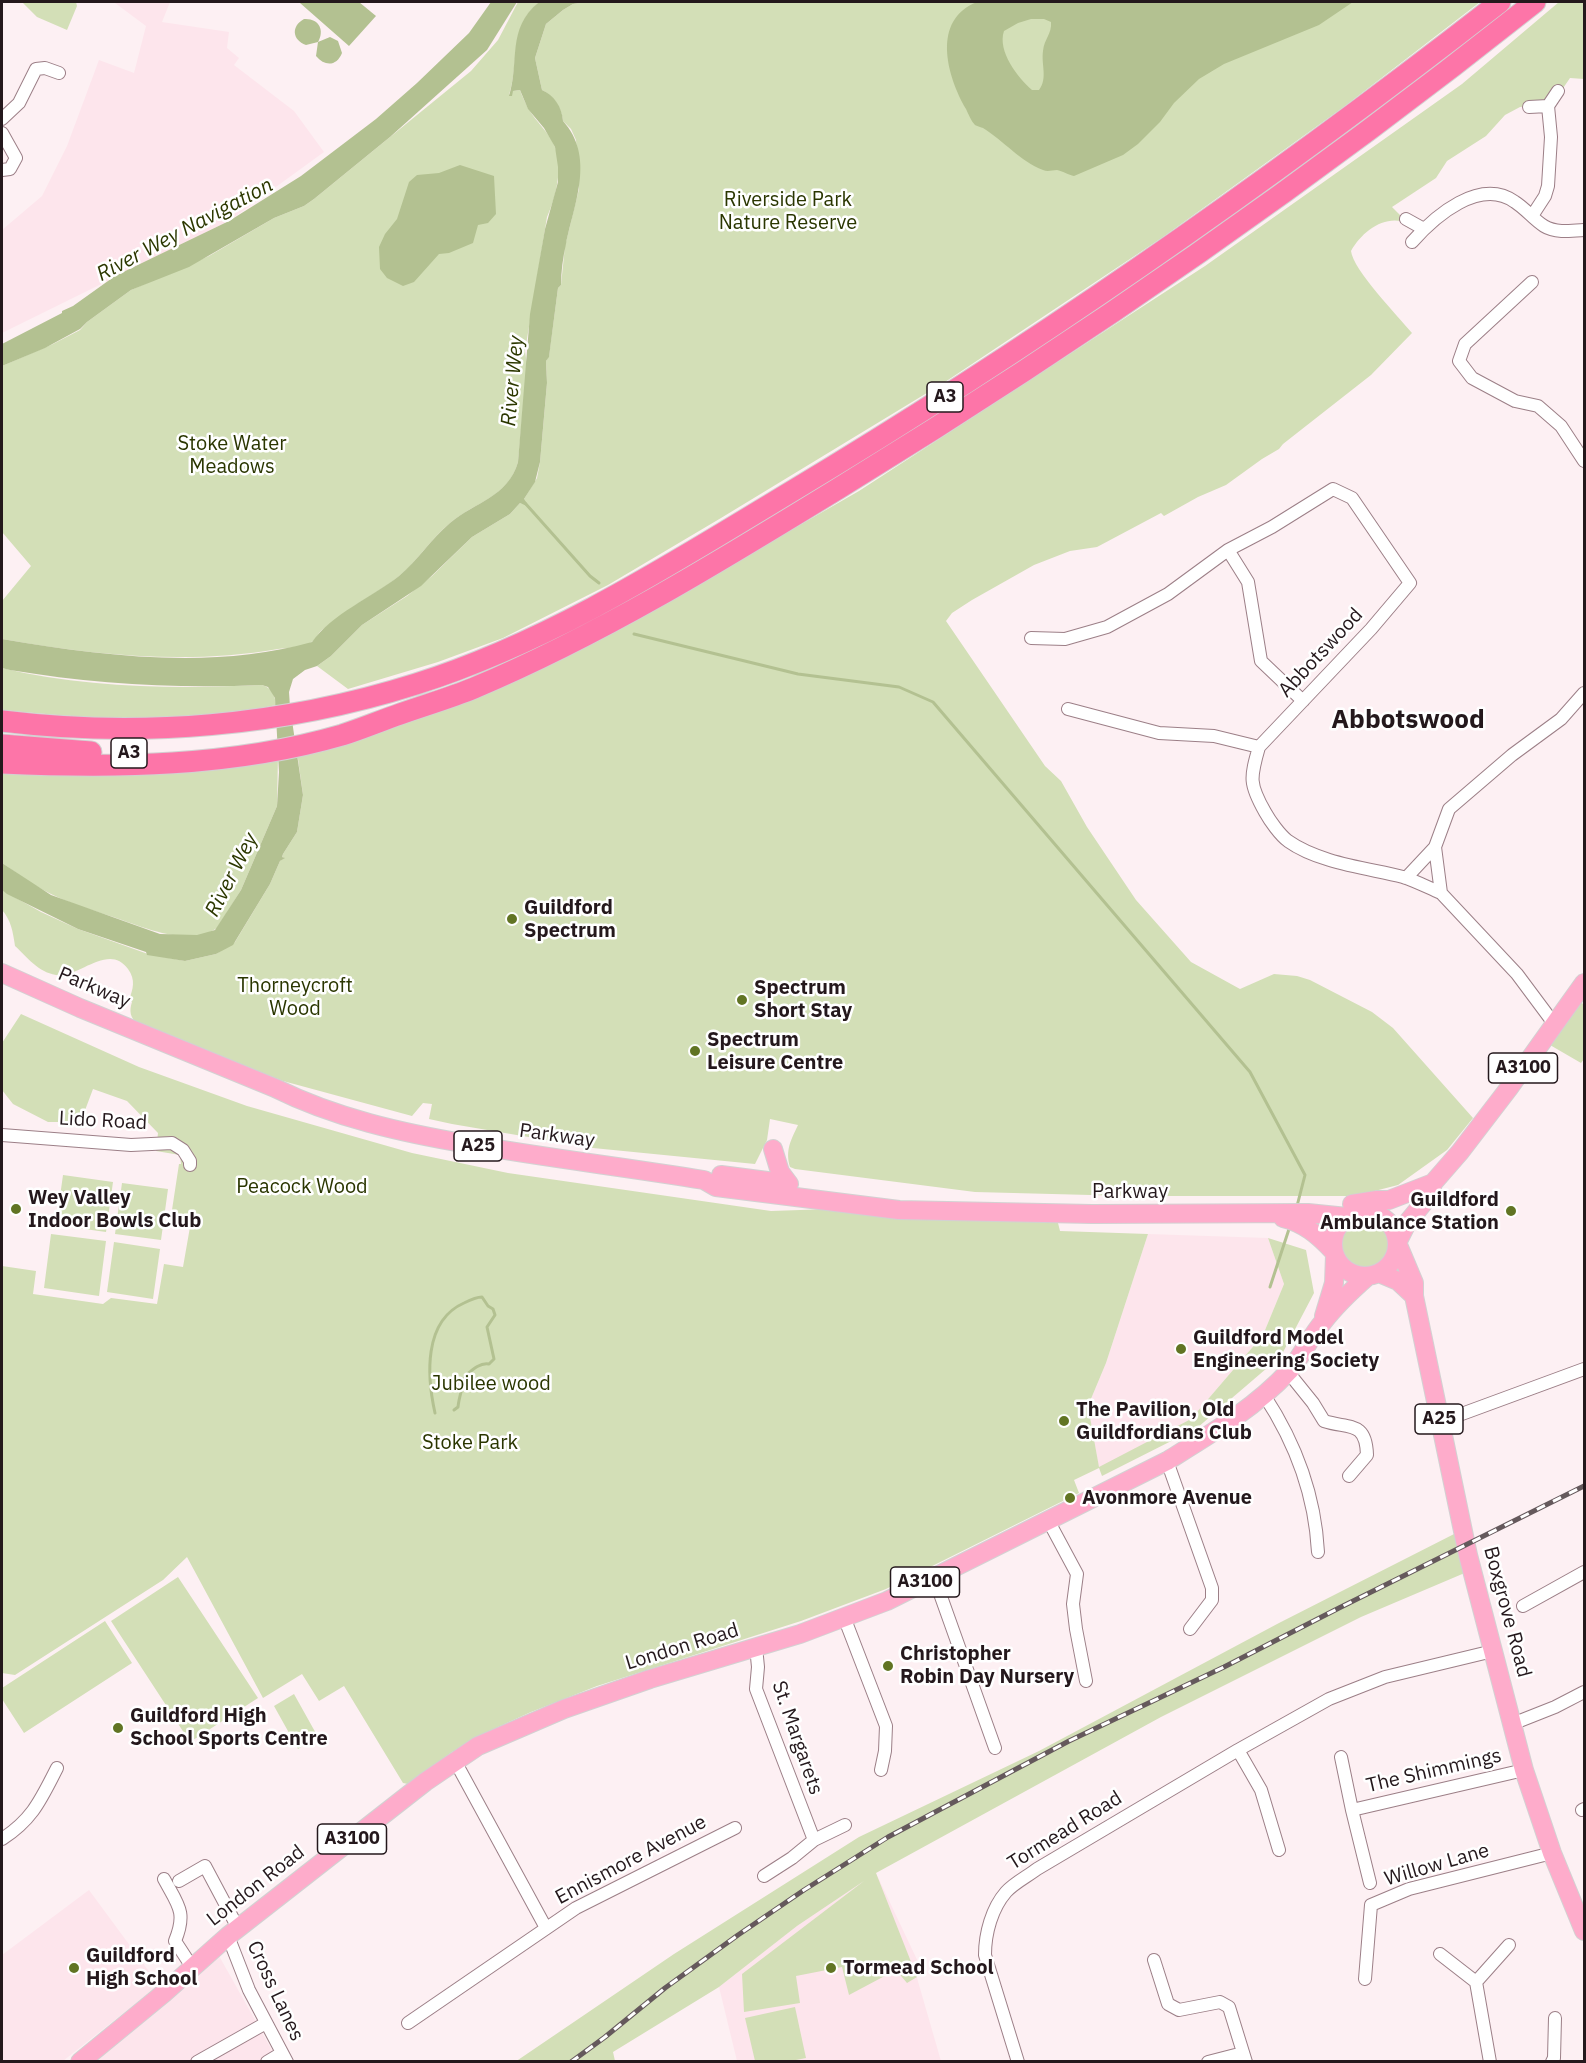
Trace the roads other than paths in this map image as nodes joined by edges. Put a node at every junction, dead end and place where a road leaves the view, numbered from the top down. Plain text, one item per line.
1 (1500, 2) edge
2 (1535, 2) edge
3 (59, 73) dead end
4 (1558, 91) dead end
5 (1548, 106) junction
6 (1529, 107) dead end
7 (2, 119) edge
8 (2, 134) edge
9 (2, 170) edge
10 (1533, 216) junction
11 (1406, 219) dead end
12 (1424, 229) junction
13 (1584, 230) edge
14 (1412, 242) dead end
15 (1532, 282) dead end
16 (1584, 460) edge
17 (1228, 550) junction
18 (1031, 638) dead end
19 (1584, 693) edge
20 (1303, 701) junction
21 (1068, 710) dead end
22 (2, 721) edge
23 (2, 745) edge
24 (1259, 747) junction
25 (257, 749) junction
26 (2, 764) edge
27 (1436, 847) junction
28 (1406, 878) junction
29 (1442, 893) junction
30 (2, 973) edge
31 (2, 982) edge
32 (1582, 991) edge
33 (1555, 1025) junction
34 (301, 1101) junction
35 (2, 1135) edge
36 (773, 1149) dead end
37 (190, 1165) dead end
38 (704, 1180) junction
39 (1433, 1183) junction
40 (789, 1184) junction
41 (1389, 1200) junction
42 (1365, 1211) junction
43 (1017, 1212) junction
44 (1242, 1214) junction
45 (1347, 1217) junction
46 (1398, 1243) junction
47 (1334, 1253) junction
48 (1374, 1275) junction
49 (1414, 1296) junction
50 (1322, 1323) junction
51 (1584, 1369) edge
52 (1288, 1372) junction
53 (1263, 1395) junction
54 (1440, 1422) junction
55 (1167, 1461) junction
56 (1349, 1476) dead end
57 (1048, 1520) junction
58 (1318, 1552) dead end
59 (1584, 1572) edge
60 (934, 1577) junction
61 (1523, 1606) dead end
62 (844, 1617) junction
63 (1190, 1629) dead end
64 (756, 1647) junction
65 (1493, 1651) junction
66 (1086, 1681) dead end
67 (1584, 1692) edge
68 (1512, 1724) junction
69 (995, 1748) dead end
70 (1238, 1750) junction
71 (1341, 1757) dead end
72 (454, 1761) junction
73 (57, 1768) dead end
74 (881, 1770) dead end
75 (1524, 1770) junction
76 (1352, 1810) junction
77 (846, 1825) dead end
78 (735, 1828) dead end
79 (2, 1839) edge
80 (814, 1840) junction
81 (1279, 1850) dead end
82 (1552, 1853) junction
83 (764, 1876) dead end
84 (164, 1880) dead end
85 (179, 1881) dead end
86 (1370, 1883) dead end
87 (546, 1928) junction
88 (1584, 1931) edge
89 (233, 1932) junction
90 (1509, 1945) dead end
91 (1440, 1954) dead end
92 (1154, 1960) dead end
93 (192, 1967) junction
94 (1365, 1979) dead end
95 (1476, 1982) junction
96 (1555, 2018) dead end
97 (266, 2023) junction
98 (408, 2024) dead end
99 (285, 2057) edge
100 (1245, 2057) edge
101 (80, 2061) edge
102 (197, 2061) edge
103 (267, 2061) edge
104 (1018, 2061) edge
105 (1208, 2061) edge
106 (1490, 2061) edge
107 (1552, 2061) edge

1 - 22 highway, A3
2 - 25 highway, A3
3 - 7 street
4 - 5 street
5 - 6 street
5 - 10 street
8 - 9 street
10 - 12 street
10 - 13 street
11 - 12 street
12 - 14 street
15 - 16 street
17 - 18 street
17 - 20 street
17 - 20 street, Abbotswood
19 - 27 street
20 - 24 street, Abbotswood
21 - 24 street
23 - 25 highway, A3
24 - 28 street
25 - 26 highway
27 - 28 street
27 - 29 street
28 - 29 street
29 - 33 street
30 - 34 main road, Parkway / A25
31 - 34 main road, Parkway / A25
32 - 33 main road, A3100
33 - 39 main road, A3100
34 - 38 main road, Parkway / A25
35 - 37 street, Lido Road
36 - 40 main road
38 - 40 main road, Parkway / A25
38 - 43 main road, Parkway / A25
39 - 41 main road, A3100
39 - 46 main road
40 - 43 main road, Parkway / A25
41 - 42 main road, A3100
41 - 44 main road, A3100
42 - 45 main road
42 - 46 main road
43 - 44 main road, Parkway / A25
44 - 45 main road, A25
44 - 47 main road, A25
45 - 47 main road
46 - 48 main road
46 - 49 main road, A25
47 - 48 main road
47 - 50 main road, London Road / A3100
48 - 49 main road
48 - 50 main road, London Road / A3100
49 - 54 main road, Boxgrove Road / A25
50 - 52 main road, London Road / A3100
51 - 54 street
52 - 53 main road, London Road / A3100
52 - 56 street
53 - 55 main road, London Road / A3100
53 - 58 street
54 - 65 main road, Boxgrove Road / A25
55 - 57 main road, London Road / A3100
55 - 63 street
57 - 60 main road, London Road / A3100
57 - 66 street
59 - 61 street
60 - 62 main road, London Road / A3100
60 - 69 street
62 - 64 main road, London Road / A3100
62 - 74 street
64 - 72 main road, London Road / A3100
64 - 80 street, St. Margarets
65 - 68 main road, Boxgrove Road / A25
65 - 70 street, Tormead Road
67 - 68 street
68 - 75 main road, Boxgrove Road / A25
70 - 81 street
70 - 104 street, Tormead Road
71 - 76 street, The Shimmings
72 - 87 street, Ennismore Avenue
72 - 89 main road, London Road / A3100
73 - 79 street
75 - 76 street, The Shimmings
75 - 82 main road, Boxgrove Road / A25
76 - 86 street, The Shimmings
77 - 80 street
78 - 87 street, Ennismore Avenue
80 - 83 street
82 - 88 main road, Boxgrove Road / A25
82 - 94 street, Willow Lane
84 - 93 street
85 - 89 street, Cross Lanes
87 - 98 street, Ennismore Avenue
89 - 93 main road, London Road / A3100
89 - 97 street, Cross Lanes
90 - 95 street
91 - 95 street
92 - 100 street
93 - 101 main road, London Road / A3100
95 - 106 street
96 - 107 street
97 - 99 street, Cross Lanes
97 - 102 street
99 - 103 street
100 - 105 street

